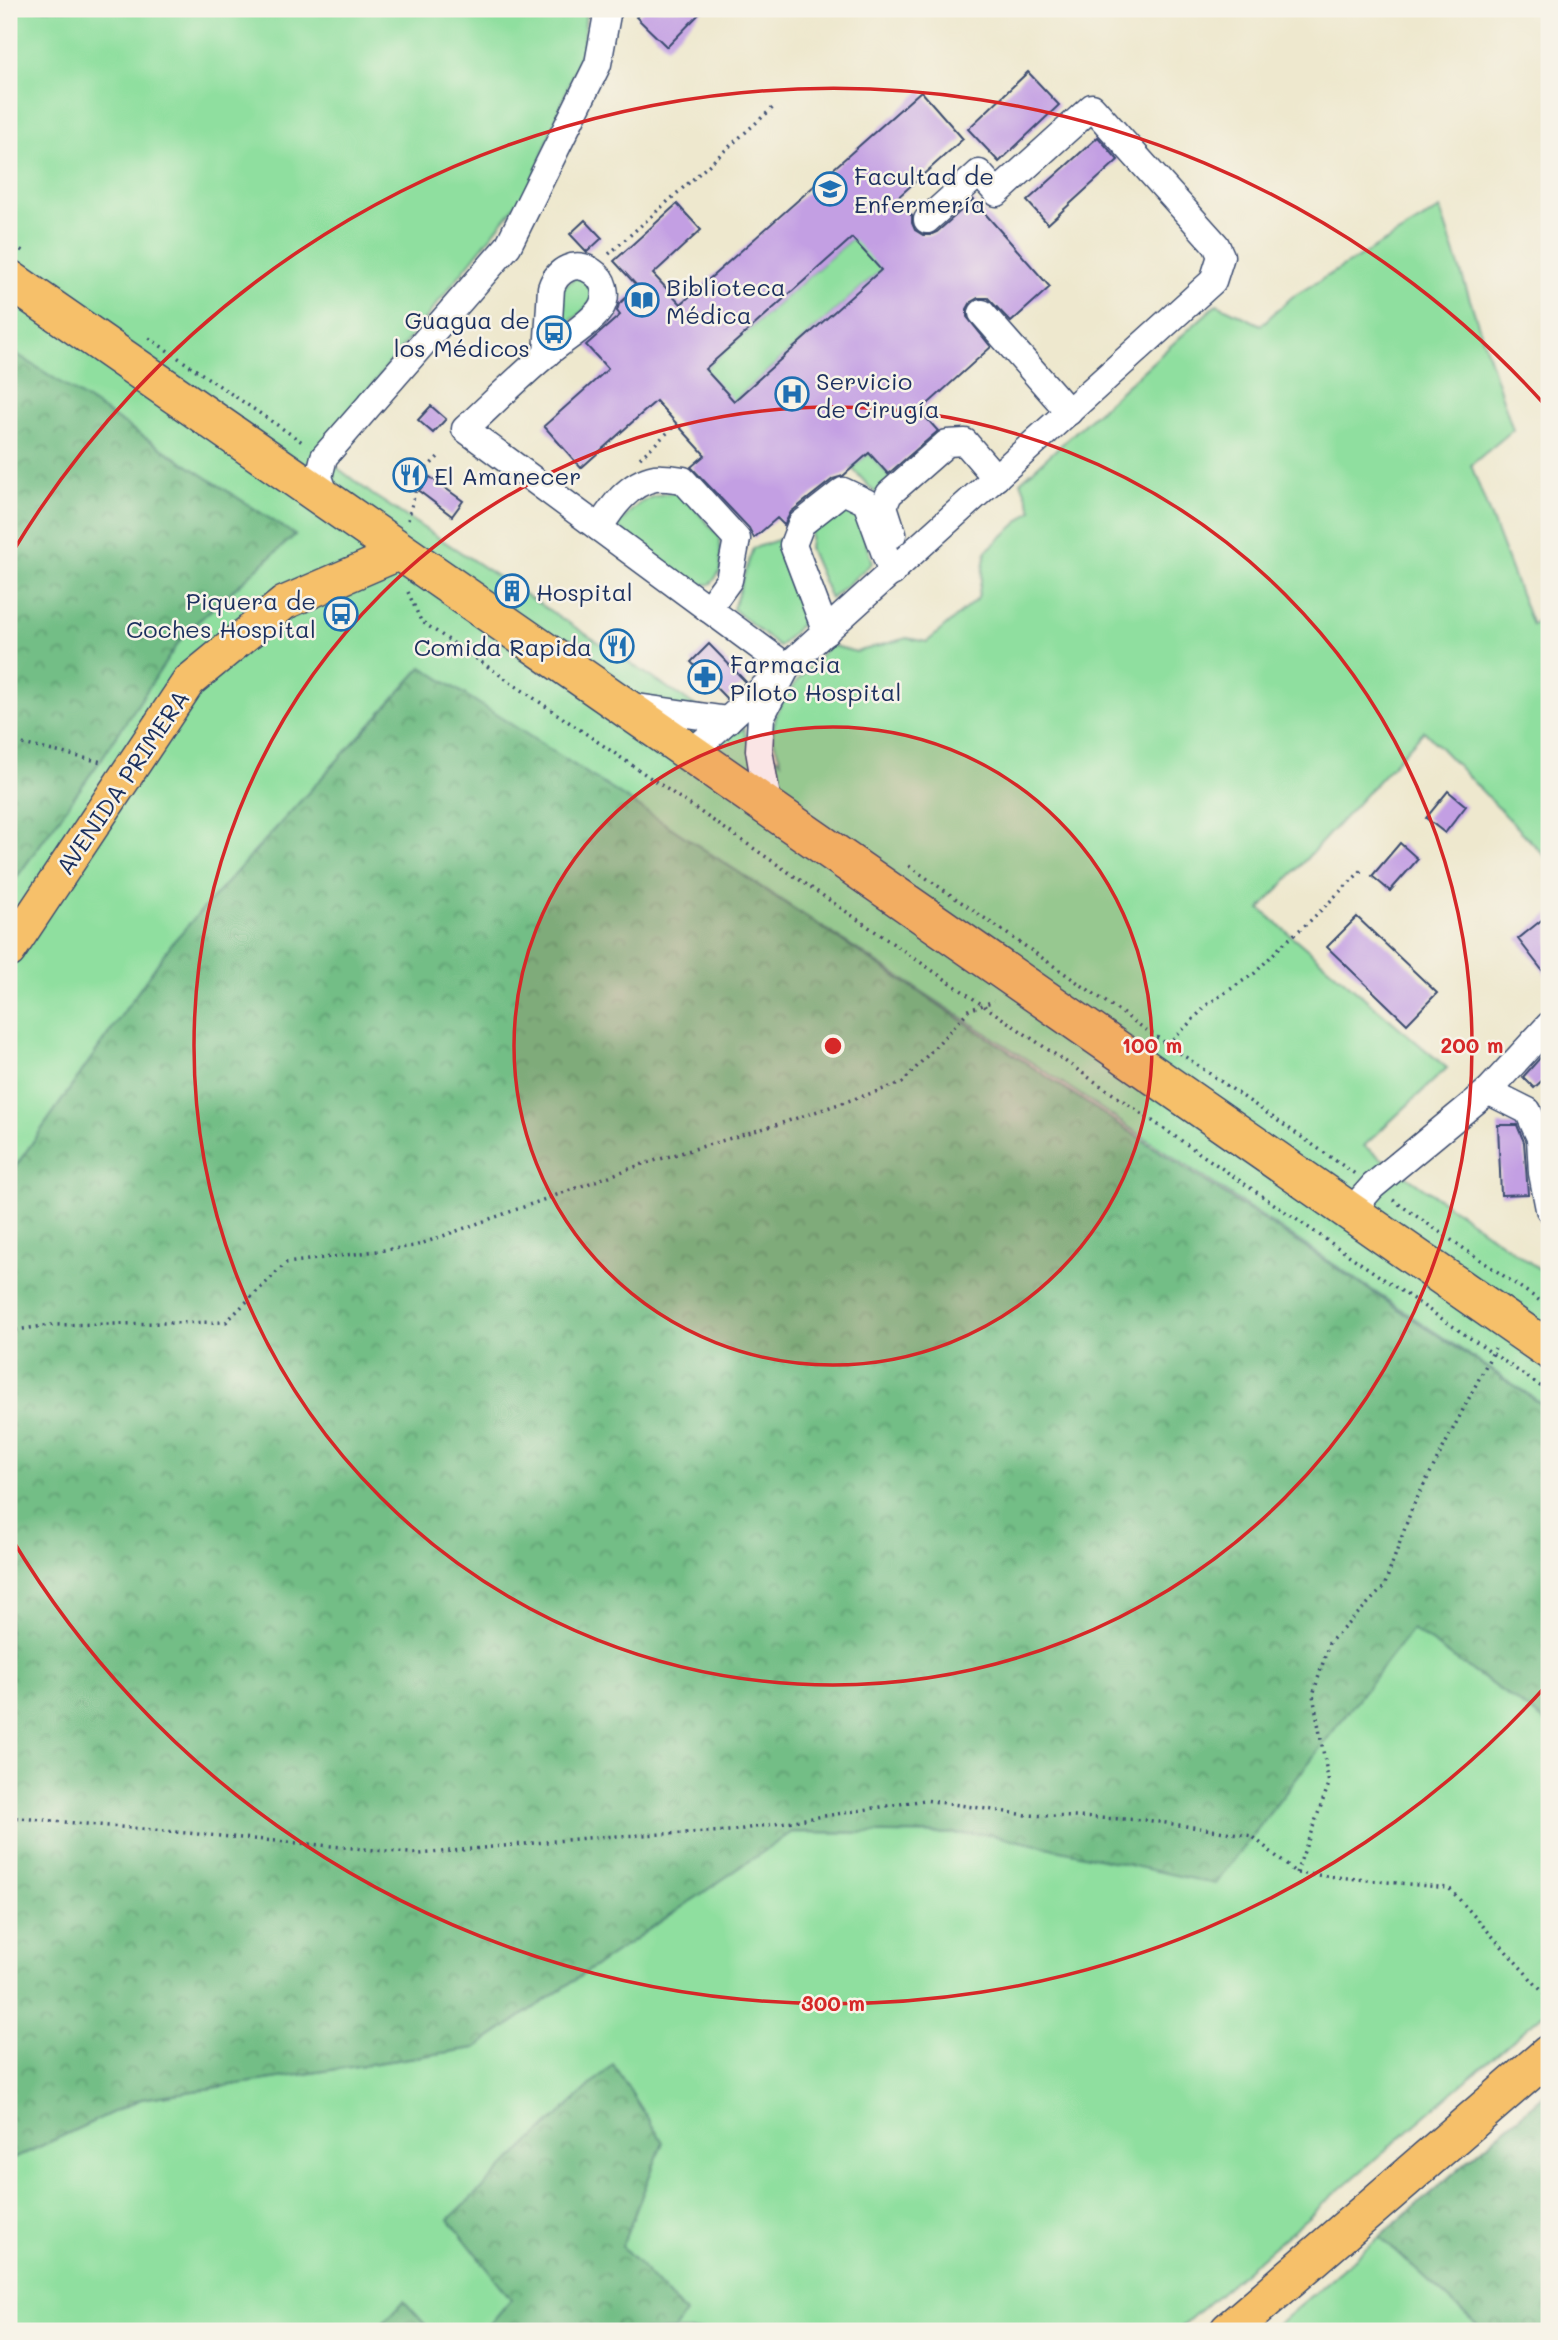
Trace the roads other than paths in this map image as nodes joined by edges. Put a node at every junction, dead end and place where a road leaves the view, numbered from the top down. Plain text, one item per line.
1 (608, 9) edge
2 (927, 220) dead end
3 (9, 279) edge
4 (982, 313) dead end
5 (547, 354) junction
6 (1069, 412) junction
7 (996, 478) junction
8 (328, 502) junction
9 (599, 528) junction
10 (391, 558) junction
11 (897, 567) junction
12 (708, 609) junction
13 (826, 632) junction
14 (787, 667) junction
15 (618, 704) junction
16 (658, 710) junction
17 (728, 720) junction
18 (690, 754) junction
19 (769, 809) junction
20 (830, 851) junction
21 (9, 951) edge
22 (1549, 1025) edge
23 (1488, 1091) junction
24 (1539, 1114) edge
25 (1362, 1199) junction
26 (1549, 1209) edge
27 (1549, 1350) edge
28 (1549, 2053) edge
29 (1229, 2331) edge

1 - 8 street
2 - 6 street
3 - 8 highway
4 - 6 street
5 - 5 street
5 - 9 street
6 - 7 street
7 - 11 street
7 - 11 street
8 - 10 highway
9 - 12 street
9 - 12 street
10 - 15 highway
10 - 16 street
10 - 20 street
10 - 21 main road, AVENIDA PRIMERA
11 - 13 street
11 - 13 street
12 - 14 street
13 - 14 street
14 - 17 street
14 - 19 street
15 - 16 street
15 - 18 highway
16 - 17 street
17 - 18 street
18 - 19 highway
19 - 20 highway
20 - 25 highway
22 - 23 street
23 - 24 street
23 - 25 street
24 - 26 street
25 - 27 highway
28 - 29 highway

